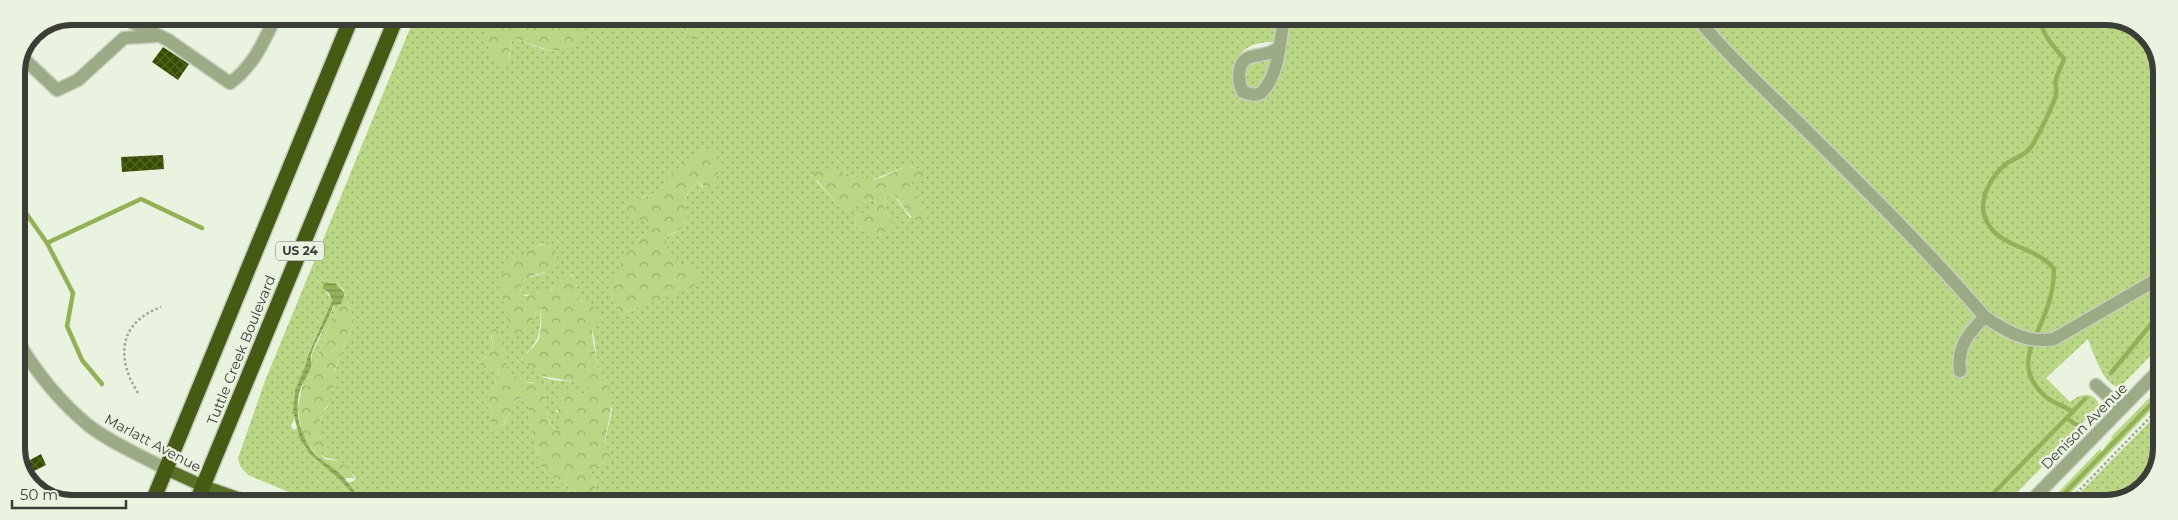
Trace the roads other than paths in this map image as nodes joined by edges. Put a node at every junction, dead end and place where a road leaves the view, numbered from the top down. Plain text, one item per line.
1 (137, 25) edge
2 (272, 25) edge
3 (348, 25) edge
4 (393, 25) edge
5 (1282, 25) edge
6 (1703, 25) edge
7 (159, 36) junction
8 (1278, 48) dead end
9 (27, 61) edge
10 (2153, 282) edge
11 (1985, 317) junction
12 (25, 355) edge
13 (1960, 371) dead end
14 (2153, 376) edge
15 (2096, 385) dead end
16 (2122, 408) junction
17 (166, 469) junction
18 (203, 486) junction
19 (155, 495) edge
20 (199, 495) edge
21 (229, 495) edge
22 (2037, 495) edge

1 - 7 street
2 - 7 street
3 - 17 highway, Tuttle Creek Boulevard / US 24
4 - 18 highway, Tuttle Creek Boulevard / US 24
5 - 8 street
6 - 11 street
7 - 9 street
10 - 11 street
11 - 13 street
12 - 17 street, Marlatt Avenue
14 - 16 street, Denison Avenue
15 - 16 street
16 - 22 street, Denison Avenue
17 - 18 main road, Marlatt Avenue
17 - 19 highway, Tuttle Creek Boulevard / US 24
18 - 20 highway, Tuttle Creek Boulevard / US 24
18 - 21 main road, Marlatt Avenue

